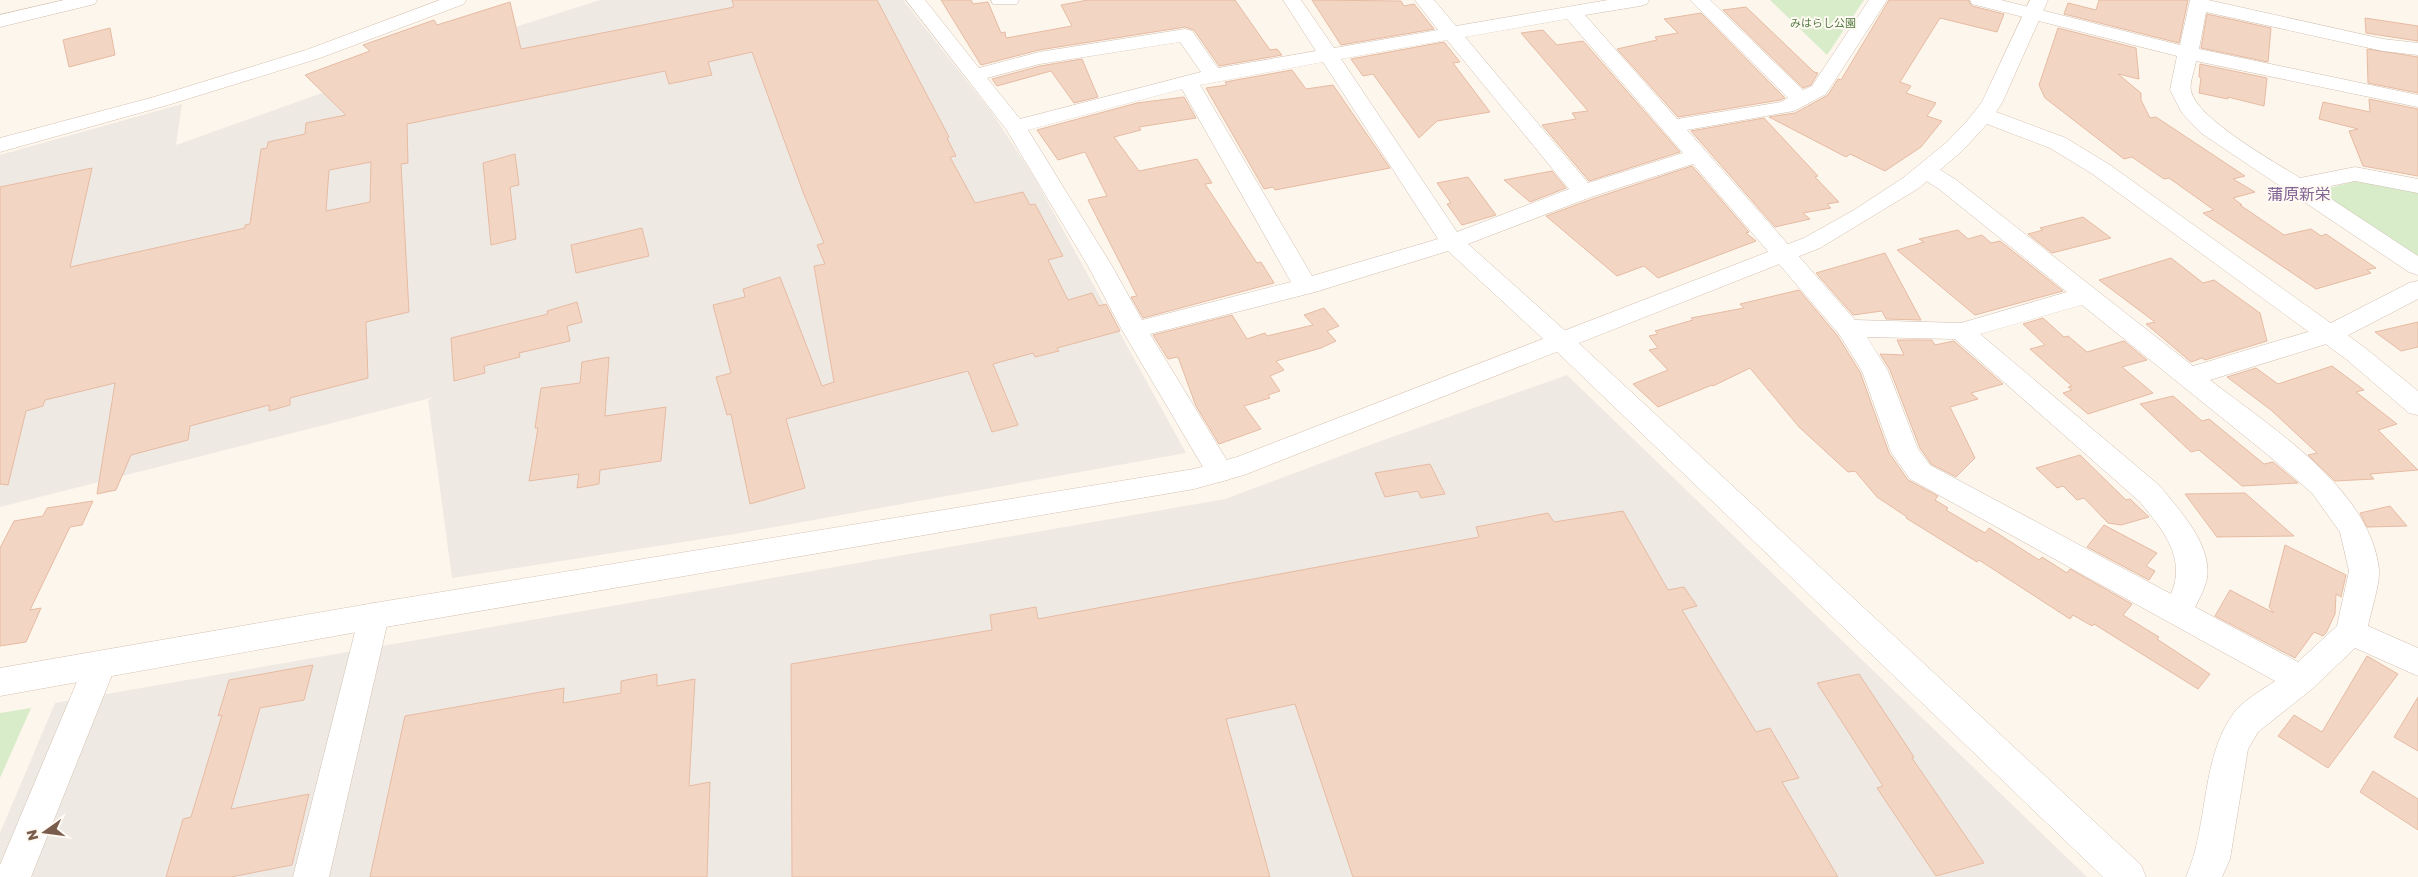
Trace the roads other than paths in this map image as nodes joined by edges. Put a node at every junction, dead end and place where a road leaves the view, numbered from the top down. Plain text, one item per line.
1 (88, 0) edge
2 (456, 0) edge
3 (914, 0) edge
4 (1000, 0) edge
5 (1010, 0) edge
6 (1292, 0) edge
7 (1424, 0) edge
8 (1640, 0) edge
9 (1699, 0) edge
10 (1878, 0) edge
11 (1979, 0) edge
12 (2199, 2) edge
13 (2037, 7) edge
14 (1572, 12) junction
15 (0, 21) edge
16 (1451, 33) junction
17 (2418, 49) edge
18 (1328, 53) junction
19 (2187, 53) junction
20 (974, 75) junction
21 (1213, 75) junction
22 (1188, 81) junction
23 (1801, 100) junction
24 (2418, 101) edge
25 (1984, 115) junction
26 (1673, 126) junction
27 (1015, 127) junction
28 (0, 146) edge
29 (1698, 155) junction
30 (1928, 172) junction
31 (2296, 186) junction
32 (2418, 186) edge
33 (1583, 192) junction
34 (1452, 242) junction
35 (1783, 253) junction
36 (2418, 267) edge
37 (1306, 286) junction
38 (2418, 289) edge
39 (2087, 295) junction
40 (1848, 328) junction
41 (1135, 330) junction
42 (1961, 331) junction
43 (2330, 334) junction
44 (1561, 341) junction
45 (2191, 376) junction
46 (2418, 406) edge
47 (1220, 472) junction
48 (2178, 611) junction
49 (374, 616) junction
50 (2351, 632) junction
51 (2418, 663) edge
52 (100, 664) junction
53 (2301, 679) junction
54 (0, 682) edge
55 (13, 877) edge
56 (311, 877) edge
57 (2128, 877) edge
58 (2204, 877) edge

1 - 15 street
2 - 28 street
3 - 20 street
4 - 5 street
6 - 18 street
7 - 16 street
8 - 14 street
9 - 23 street
10 - 23 street
11 - 13 street
12 - 17 street
12 - 19 street
13 - 19 street
13 - 25 street
14 - 16 street
14 - 26 street
16 - 18 street
16 - 33 street
18 - 21 street
18 - 34 street
19 - 24 street
19 - 31 street
20 - 21 street
20 - 27 street
21 - 22 street
22 - 27 street
22 - 37 street
23 - 26 street
25 - 30 street
25 - 43 street
26 - 29 street
27 - 41 street
29 - 33 street
29 - 35 street
30 - 35 street
30 - 39 street
31 - 32 street
31 - 36 street
33 - 34 street
34 - 37 street
34 - 44 street
35 - 40 street
35 - 44 street
37 - 41 street
38 - 43 street
39 - 42 street
39 - 45 street
40 - 42 street
40 - 48 street
41 - 47 street
42 - 48 street
43 - 45 street
43 - 46 street
44 - 47 street
44 - 57 street
45 - 50 street
47 - 49 street
48 - 53 street
49 - 52 street
49 - 56 street
50 - 51 street
50 - 53 street
52 - 54 street
52 - 55 street
53 - 58 street

